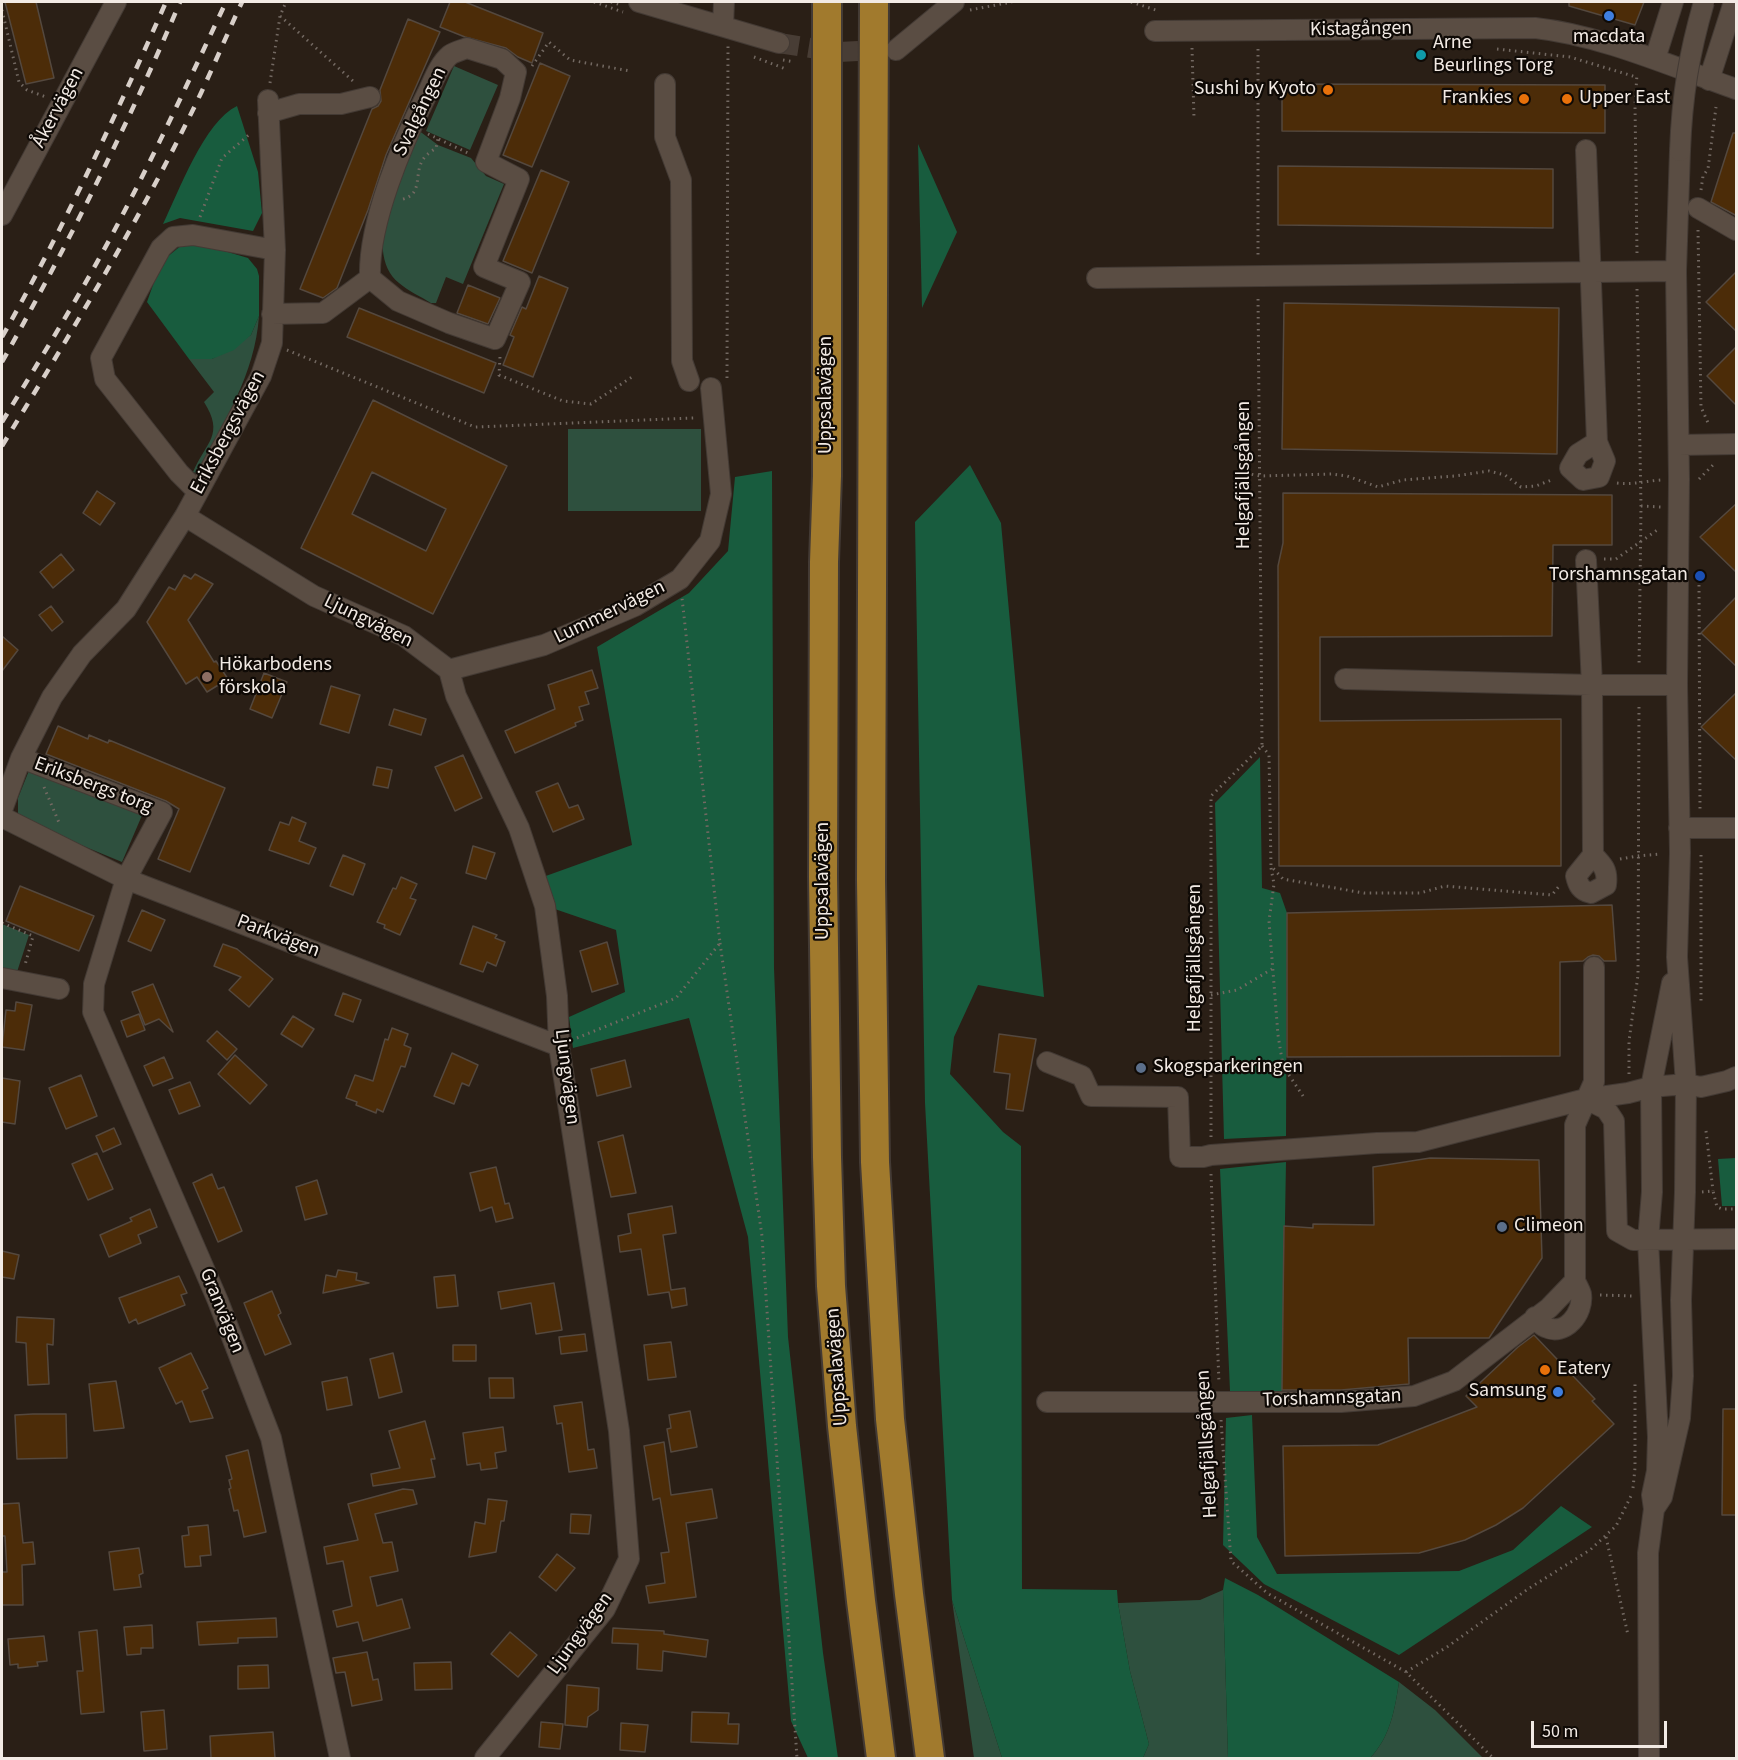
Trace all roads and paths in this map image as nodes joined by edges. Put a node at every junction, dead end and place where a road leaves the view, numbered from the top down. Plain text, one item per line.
1 (116, 2) edge
2 (286, 2) edge
3 (639, 2) edge
4 (724, 2) edge
5 (827, 2) edge
6 (874, 2) edge
7 (954, 2) edge
8 (1673, 2) edge
9 (1704, 2) edge
10 (1734, 2) edge
11 (2, 10) edge
12 (280, 16) junction
13 (1155, 31) dead end
14 (726, 33) junction
15 (780, 43) tunnel mouth
16 (1258, 45) dead end
17 (1192, 47) dead end
18 (1494, 48) dead end
19 (896, 50) tunnel mouth
20 (1655, 59) junction
21 (533, 65) dead end
22 (630, 71) dead end
23 (1636, 77) dead end
24 (1709, 80) junction
25 (665, 84) dead end
26 (1737, 89) edge
27 (370, 97) joint
28 (62, 103) junction
29 (1716, 107) dead end
30 (268, 110) junction
31 (1194, 118) dead end
32 (413, 123) junction
33 (438, 139) junction
34 (1586, 150) dead end
35 (486, 162) junction
36 (383, 203) junction
37 (1698, 208) junction
38 (2, 215) edge
39 (1737, 230) edge
40 (194, 235) junction
41 (275, 250) junction
42 (1590, 271) junction
43 (1676, 271) junction
44 (1258, 275) junction
45 (370, 278) junction
46 (1096, 278) dead end
47 (272, 314) junction
48 (495, 339) junction
49 (272, 343) junction
50 (632, 377) dead end
51 (688, 381) dead end
52 (719, 387) joint
53 (715, 417) junction
54 (1597, 442) dead end
55 (1727, 444) edge
56 (1678, 445) junction
57 (1240, 471) dead end
58 (1561, 475) dead end
59 (1260, 476) junction
60 (1699, 479) dead end
61 (1613, 482) dead end
62 (1640, 482) dead end
63 (198, 492) junction
64 (1641, 506) dead end
65 (1662, 507) dead end
66 (185, 516) junction
67 (1662, 527) dead end
68 (1640, 544) dead end
69 (1586, 560) dead end
70 (1699, 575) dead end
71 (680, 579) junction
72 (449, 670) junction
73 (1345, 679) dead end
74 (1592, 685) junction
75 (1677, 685) junction
76 (1262, 746) junction
77 (28, 761) junction
78 (2, 810) edge
79 (2, 817) edge
80 (1700, 827) junction
81 (1679, 828) junction
82 (1737, 828) edge
83 (70, 851) junction
84 (1593, 855) dead end
85 (1271, 866) junction
86 (126, 879) junction
87 (1552, 895) dead end
88 (2, 923) edge
89 (720, 943) junction
90 (1677, 957) junction
91 (1594, 967) dead end
92 (1272, 969) junction
93 (11, 980) edge
94 (59, 988) dead end
95 (1211, 995) junction
96 (1701, 1005) dead end
97 (559, 1046) junction
98 (1047, 1062) dead end
99 (1737, 1077) edge
100 (1686, 1084) junction
101 (1651, 1087) junction
102 (1303, 1096) dead end
103 (1586, 1099) junction
104 (1705, 1122) dead end
105 (1211, 1155) junction
106 (1713, 1191) dead end
107 (1737, 1239) edge
108 (1648, 1240) junction
109 (1684, 1240) junction
110 (1575, 1281) junction
111 (1634, 1286) dead end
112 (1600, 1295) dead end
113 (1535, 1317) junction
114 (1635, 1377) dead end
115 (1047, 1402) dead end
116 (1220, 1403) junction
117 (1654, 1509) junction
118 (1606, 1537) junction
119 (1628, 1645) dead end
120 (1406, 1672) junction
121 (340, 1758) edge
122 (485, 1758) edge
123 (797, 1758) edge
124 (881, 1758) edge
125 (930, 1758) edge
126 (1493, 1758) edge
127 (1649, 1758) edge

1 - 28 street, Åkervägen
2 - 12 path
3 - 14 street
4 - 14 street
5 - 124 highway, Uppsalavägen
6 - 125 highway
7 - 19 street
8 - 20 street
9 - 43 street, bridge
10 - 24 street
11 - 28 path
12 - 27 path
12 - 30 path
13 - 20 street, Kistagången
14 - 15 street
14 - 52 path
16 - 44 path, Helgafjällsgången
17 - 31 path
18 - 23 path
20 - 24 street, Kistagången
21 - 22 path
24 - 26 street, Kistagången
25 - 51 street
27 - 30 street
28 - 38 street, Åkervägen
29 - 37 path
30 - 40 path
30 - 41 street, Eriksbergsvägen
32 - 33 path
32 - 35 street, Svalgången
32 - 36 street, Svalgången
33 - 35 path
33 - 36 path
34 - 42 street
35 - 48 street
36 - 45 street, Svalgången
37 - 39 street
37 - 55 path
40 - 41 street
40 - 63 street
41 - 47 street, Eriksbergsvägen
42 - 43 street
42 - 44 street
42 - 54 street
43 - 56 street
44 - 46 street
44 - 59 path, Helgafjällsgången
45 - 47 street
45 - 48 street
47 - 49 street, Eriksbergsvägen
48 - 50 path
49 - 53 path
49 - 63 street, Eriksbergsvägen
52 - 53 street, Lummervägen
53 - 71 street, Lummervägen
55 - 56 street
55 - 60 path
56 - 75 street
57 - 59 path
58 - 59 path
59 - 76 path, Helgafjällsgången
61 - 62 path
63 - 66 street, Eriksbergsvägen
64 - 65 path
66 - 72 street, Ljungvägen
66 - 77 street, Eriksbergsvägen
67 - 68 path
69 - 74 street
70 - 80 path
71 - 72 street, Lummervägen
71 - 89 path
72 - 97 street, Ljungvägen
73 - 74 street
74 - 75 street
74 - 84 street
75 - 81 street
76 - 85 path
76 - 95 path, Helgafjällsgången
77 - 78 street, Eriksbergsvägen
77 - 83 path
77 - 86 street, Eriksbergs torg
79 - 83 street, Parkvägen
80 - 81 street
80 - 82 street
80 - 96 path
81 - 90 street
83 - 86 street, Parkvägen
85 - 87 path
85 - 92 path
86 - 97 street, Parkvägen
86 - 121 street, Granvägen
88 - 93 path
89 - 97 path
89 - 123 path
90 - 100 street
90 - 101 street
91 - 103 street
92 - 95 path
92 - 102 path
93 - 94 street
95 - 105 path, Helgafjällsgången
97 - 122 street, Ljungvägen
98 - 105 street
99 - 100 street
100 - 101 street
100 - 109 street
101 - 103 street
101 - 108 street
103 - 105 street
103 - 108 street
103 - 110 street
104 - 106 path
105 - 116 path, Helgafjällsgången
107 - 109 street
108 - 109 street
108 - 117 street
109 - 117 street
110 - 113 street, Torshamnsgatan
110 - 113 street
111 - 112 path
113 - 116 street, Torshamnsgatan
114 - 118 path
115 - 116 street, Torshamnsgatan
116 - 120 path, Helgafjällsgången
117 - 127 street
118 - 119 path
118 - 120 path
120 - 126 path, Helgafjällsgången

